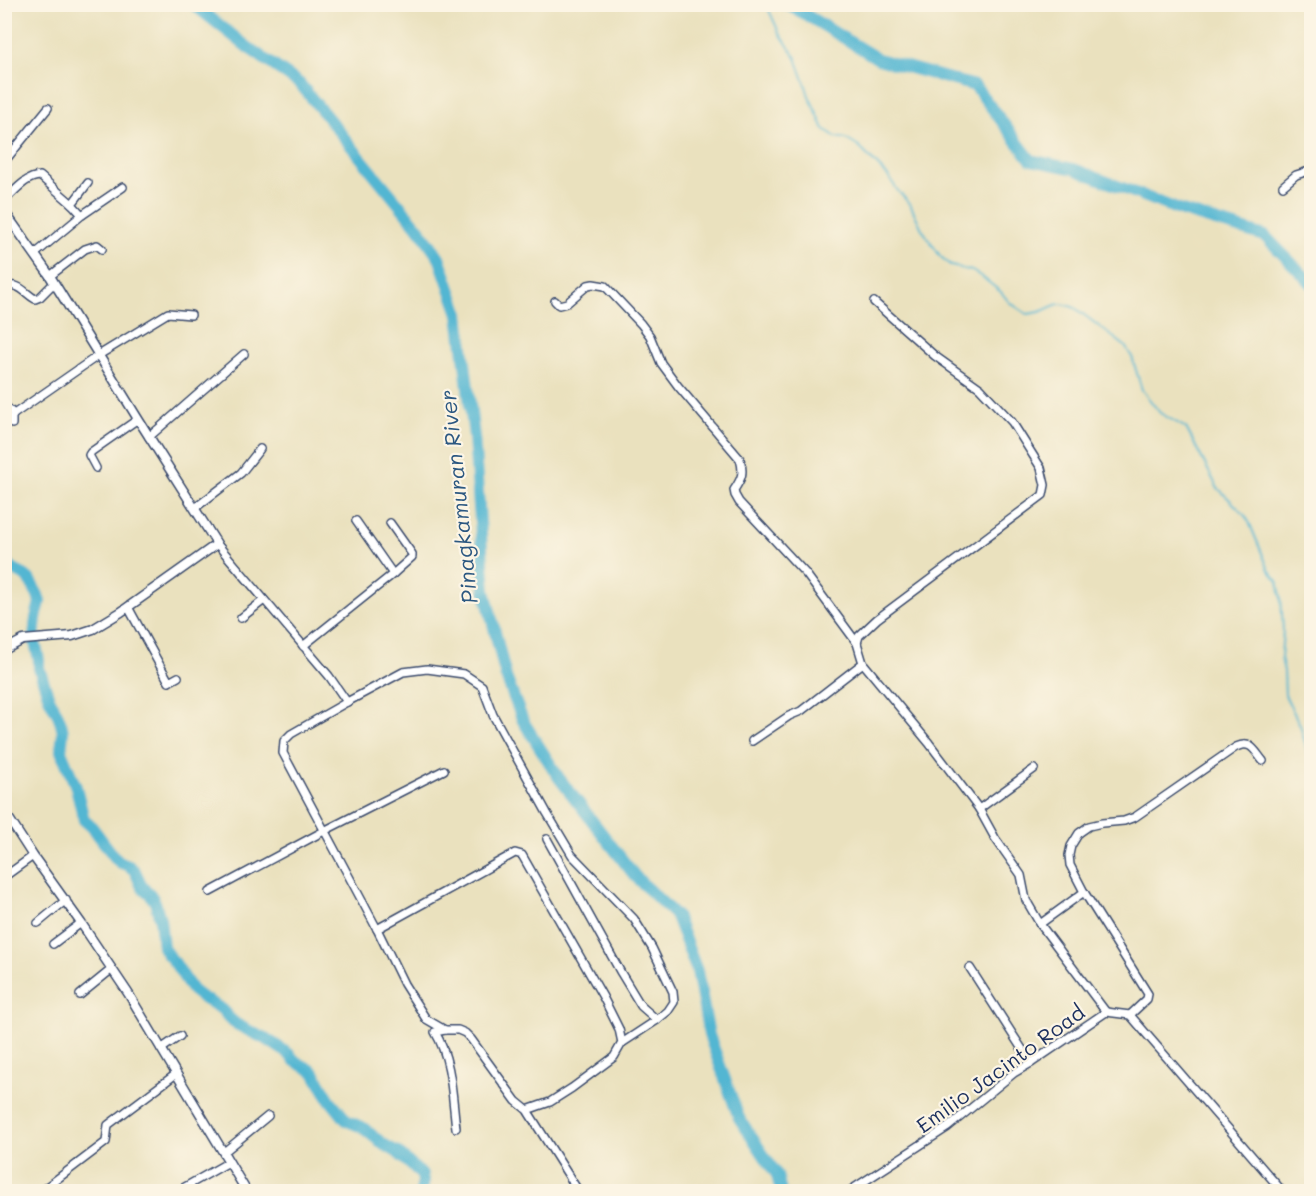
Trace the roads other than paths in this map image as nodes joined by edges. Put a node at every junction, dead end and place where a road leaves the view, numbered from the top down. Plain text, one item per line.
1 (48, 108) dead end
2 (4, 162) edge
3 (1311, 170) edge
4 (88, 183) dead end
5 (1283, 186) dead end
6 (123, 187) dead end
7 (4, 201) edge
8 (72, 204) junction
9 (4, 211) edge
10 (82, 215) junction
11 (102, 249) dead end
12 (35, 254) junction
13 (52, 279) junction
14 (4, 288) edge
15 (555, 301) dead end
16 (874, 302) dead end
17 (191, 315) dead end
18 (244, 354) dead end
19 (99, 355) junction
20 (4, 405) edge
21 (14, 414) junction
22 (138, 419) junction
23 (12, 424) dead end
24 (149, 437) junction
25 (260, 448) dead end
26 (96, 468) dead end
27 (195, 508) junction
28 (356, 521) dead end
29 (390, 523) dead end
30 (217, 544) junction
31 (393, 574) junction
32 (264, 600) junction
33 (128, 607) junction
34 (241, 618) dead end
35 (857, 643) junction
36 (303, 646) junction
37 (4, 650) edge
38 (863, 663) junction
39 (178, 677) dead end
40 (347, 702) junction
41 (752, 741) dead end
42 (1263, 761) dead end
43 (1034, 769) dead end
44 (444, 770) dead end
45 (979, 809) junction
46 (4, 811) edge
47 (324, 831) junction
48 (547, 839) dead end
49 (33, 856) junction
50 (4, 877) edge
51 (210, 892) dead end
52 (1084, 892) junction
53 (66, 900) junction
54 (38, 923) dead end
55 (81, 923) junction
56 (1040, 924) junction
57 (377, 929) junction
58 (53, 944) dead end
59 (970, 968) dead end
60 (112, 969) junction
61 (80, 995) dead end
62 (1106, 1012) junction
63 (1130, 1015) junction
64 (657, 1020) junction
65 (445, 1030) junction
66 (180, 1036) dead end
67 (622, 1043) junction
68 (161, 1049) junction
69 (1031, 1063) junction
70 (176, 1074) junction
71 (527, 1110) junction
72 (268, 1116) dead end
73 (456, 1128) dead end
74 (224, 1152) junction
75 (230, 1162) junction
76 (853, 1190) edge
77 (40, 1191) edge
78 (176, 1191) edge
79 (247, 1191) edge
80 (579, 1191) edge
81 (1283, 1191) edge

1 - 2 street
3 - 5 street
4 - 8 street
6 - 10 street
7 - 8 street
8 - 10 street
9 - 12 street
10 - 12 street
11 - 13 street
12 - 13 street
13 - 14 street
13 - 19 street
15 - 35 street
16 - 35 street
17 - 19 street
18 - 24 street
19 - 21 street
19 - 22 street
20 - 21 street
21 - 23 street
22 - 24 street
22 - 26 street
24 - 27 street
25 - 27 street
27 - 30 street
28 - 31 street
29 - 31 street
30 - 32 street
30 - 33 street
31 - 36 street
32 - 34 street
32 - 36 street
33 - 37 street
33 - 39 street
35 - 38 street
36 - 40 street
38 - 41 street
38 - 45 street
40 - 47 street
40 - 64 street
42 - 52 street
43 - 45 street
44 - 47 street
45 - 56 street
46 - 49 street
47 - 51 street
47 - 57 street
48 - 64 street
49 - 50 street
49 - 53 street
52 - 56 street
52 - 63 street
53 - 54 street
53 - 55 street
55 - 58 street
55 - 60 street
56 - 62 street
57 - 65 street
57 - 67 street
59 - 69 street
60 - 61 street
60 - 68 street
62 - 63 street, Emilio Jacinto Road
62 - 69 street, Emilio Jacinto Road
63 - 81 street
64 - 67 street
65 - 71 street
65 - 73 street
66 - 68 street
67 - 71 street
68 - 70 street
69 - 76 street, Emilio Jacinto Road
70 - 74 street
70 - 77 street
71 - 80 street
72 - 74 street
74 - 75 street
75 - 78 street
75 - 79 street

